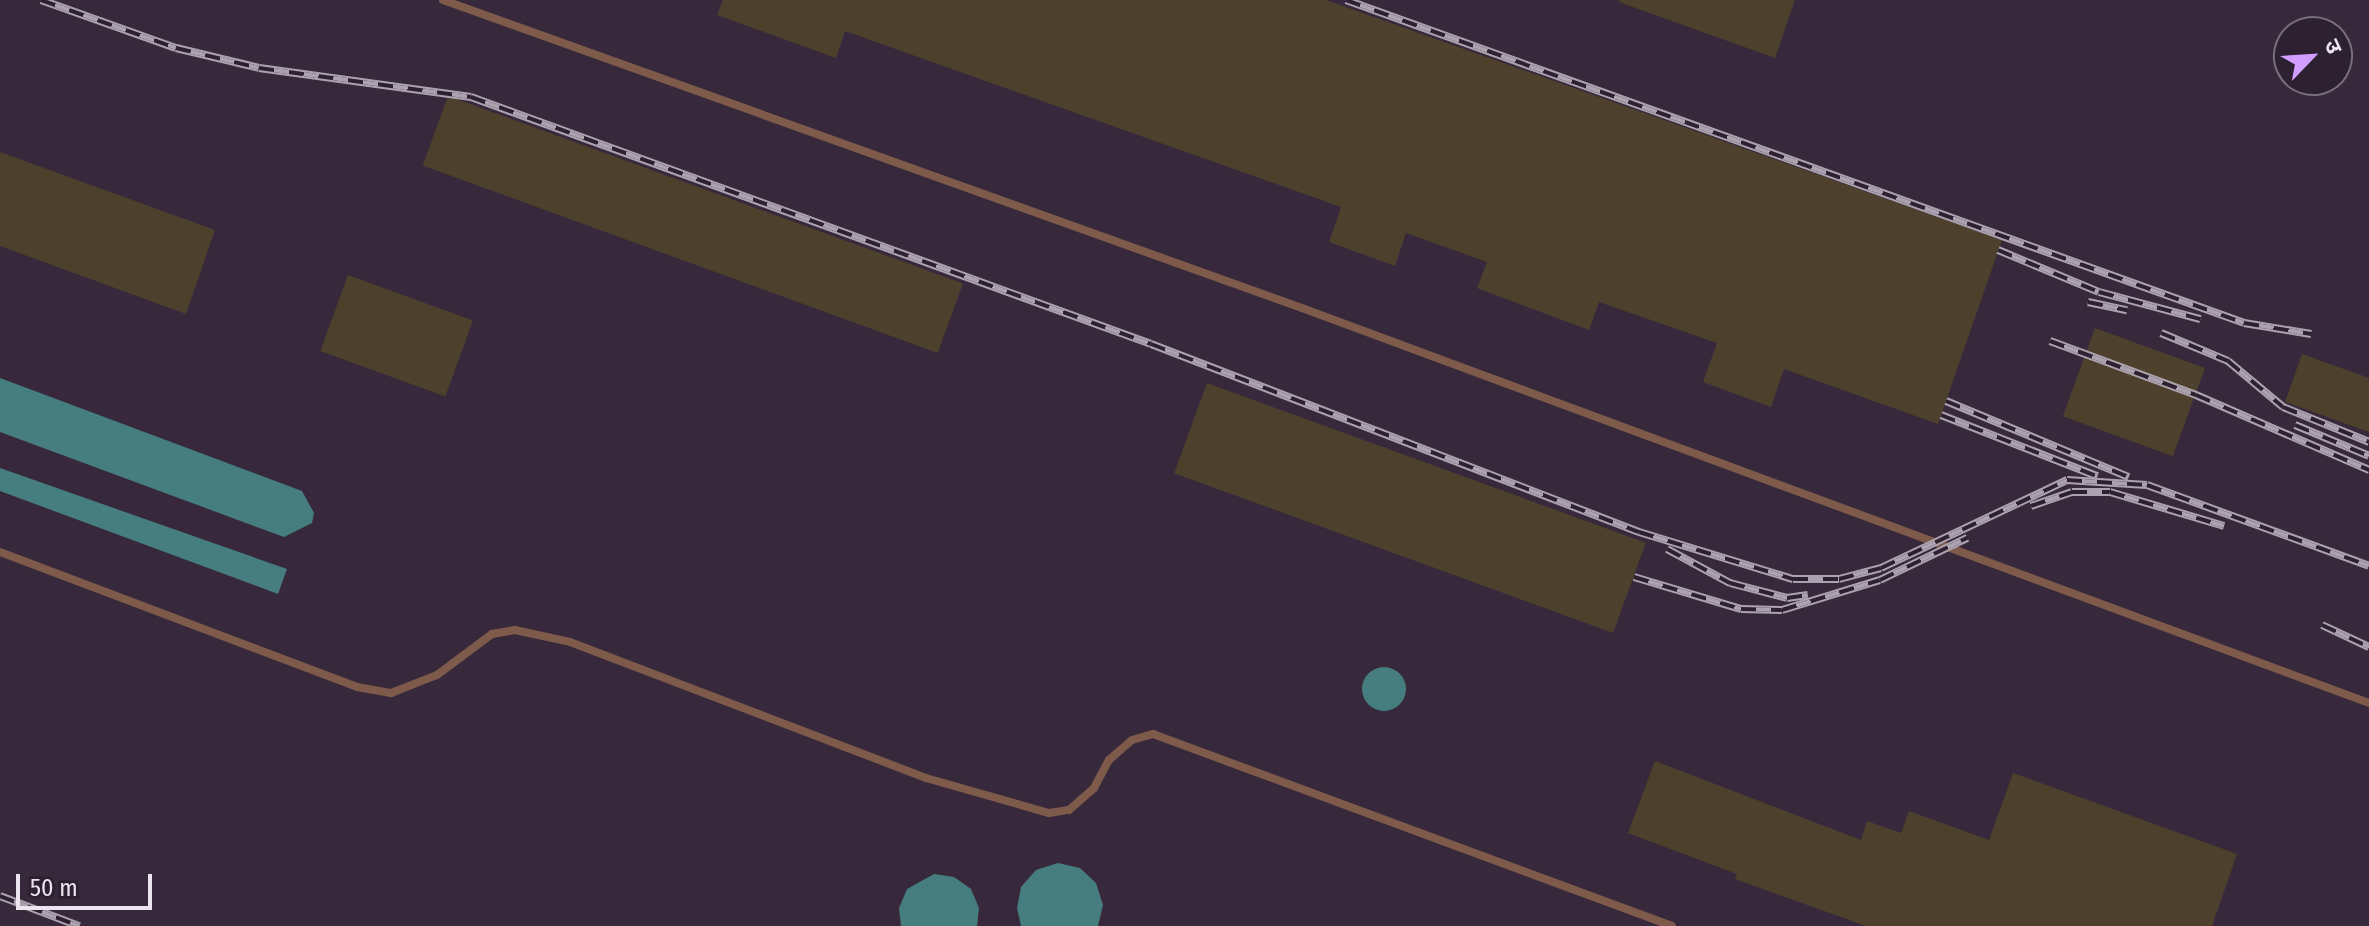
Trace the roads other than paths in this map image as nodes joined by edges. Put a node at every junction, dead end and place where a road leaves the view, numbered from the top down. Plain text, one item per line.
1 (443, 0) edge
2 (0, 552) edge
3 (2369, 703) edge
4 (1672, 926) edge

1 - 3 lane
2 - 4 lane

